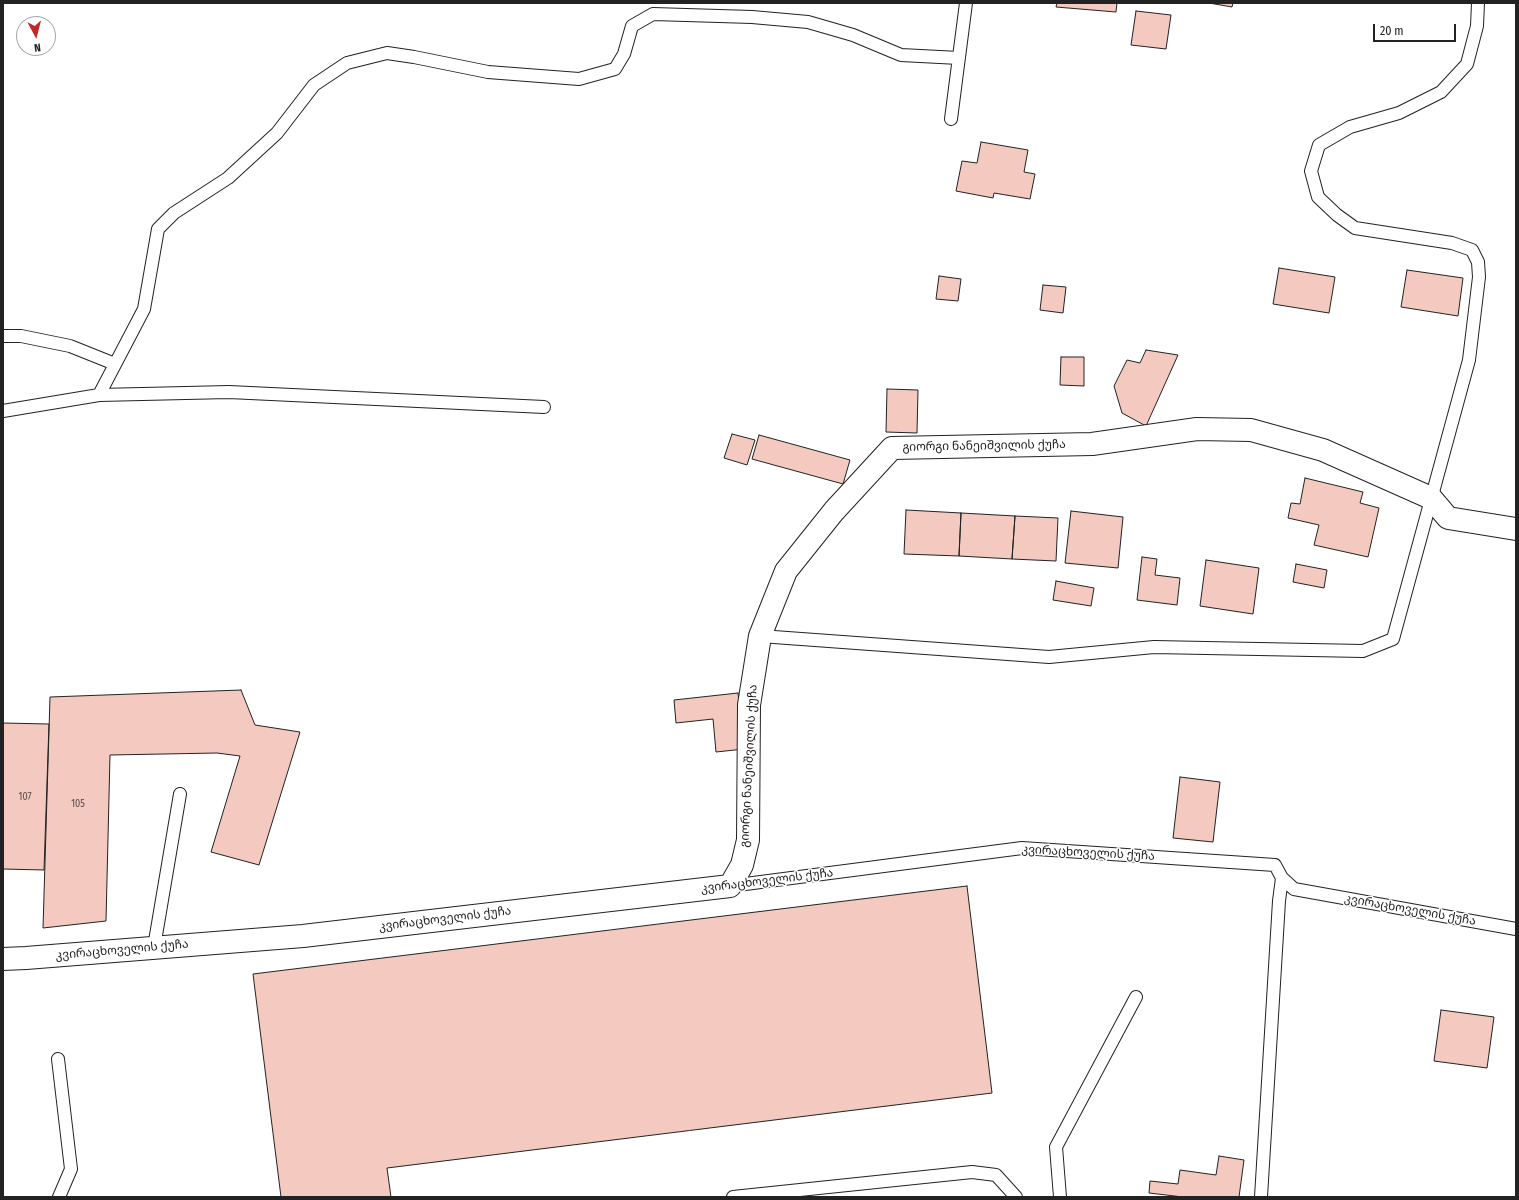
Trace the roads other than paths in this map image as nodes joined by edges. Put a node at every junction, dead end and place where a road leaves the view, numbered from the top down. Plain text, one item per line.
1 (966, 3) edge
2 (1478, 3) edge
3 (959, 58) junction
4 (951, 119) dead end
5 (3, 336) edge
6 (115, 364) junction
7 (99, 395) junction
8 (544, 407) dead end
9 (3, 411) edge
10 (1431, 498) junction
11 (1516, 529) edge
12 (760, 636) junction
13 (180, 794) dead end
14 (1282, 878) junction
15 (730, 886) junction
16 (1516, 929) edge
17 (154, 947) junction
18 (3, 959) edge
19 (1136, 997) dead end
20 (58, 1058) dead end
21 (59, 1197) edge
22 (733, 1197) edge
23 (1016, 1197) edge
24 (1060, 1197) edge
25 (1261, 1197) edge

1 - 3 lane
2 - 10 lane
3 - 4 lane
3 - 6 lane
5 - 6 lane
6 - 7 lane
7 - 8 lane
7 - 9 lane
10 - 11 street, გიორგი ნანეიშვილის ქუჩა
10 - 12 lane
10 - 12 street, გიორგი ნანეიშვილის ქუჩა
12 - 15 street, გიორგი ნანეიშვილის ქუჩა
13 - 17 lane
14 - 15 lane, კვირაცხოველის ქუჩა
14 - 16 lane, კვირაცხოველის ქუჩა
14 - 25 lane
15 - 17 street, კვირაცხოველის ქუჩა
17 - 18 street, კვირაცხოველის ქუჩა
19 - 24 lane
20 - 21 lane
22 - 23 lane

